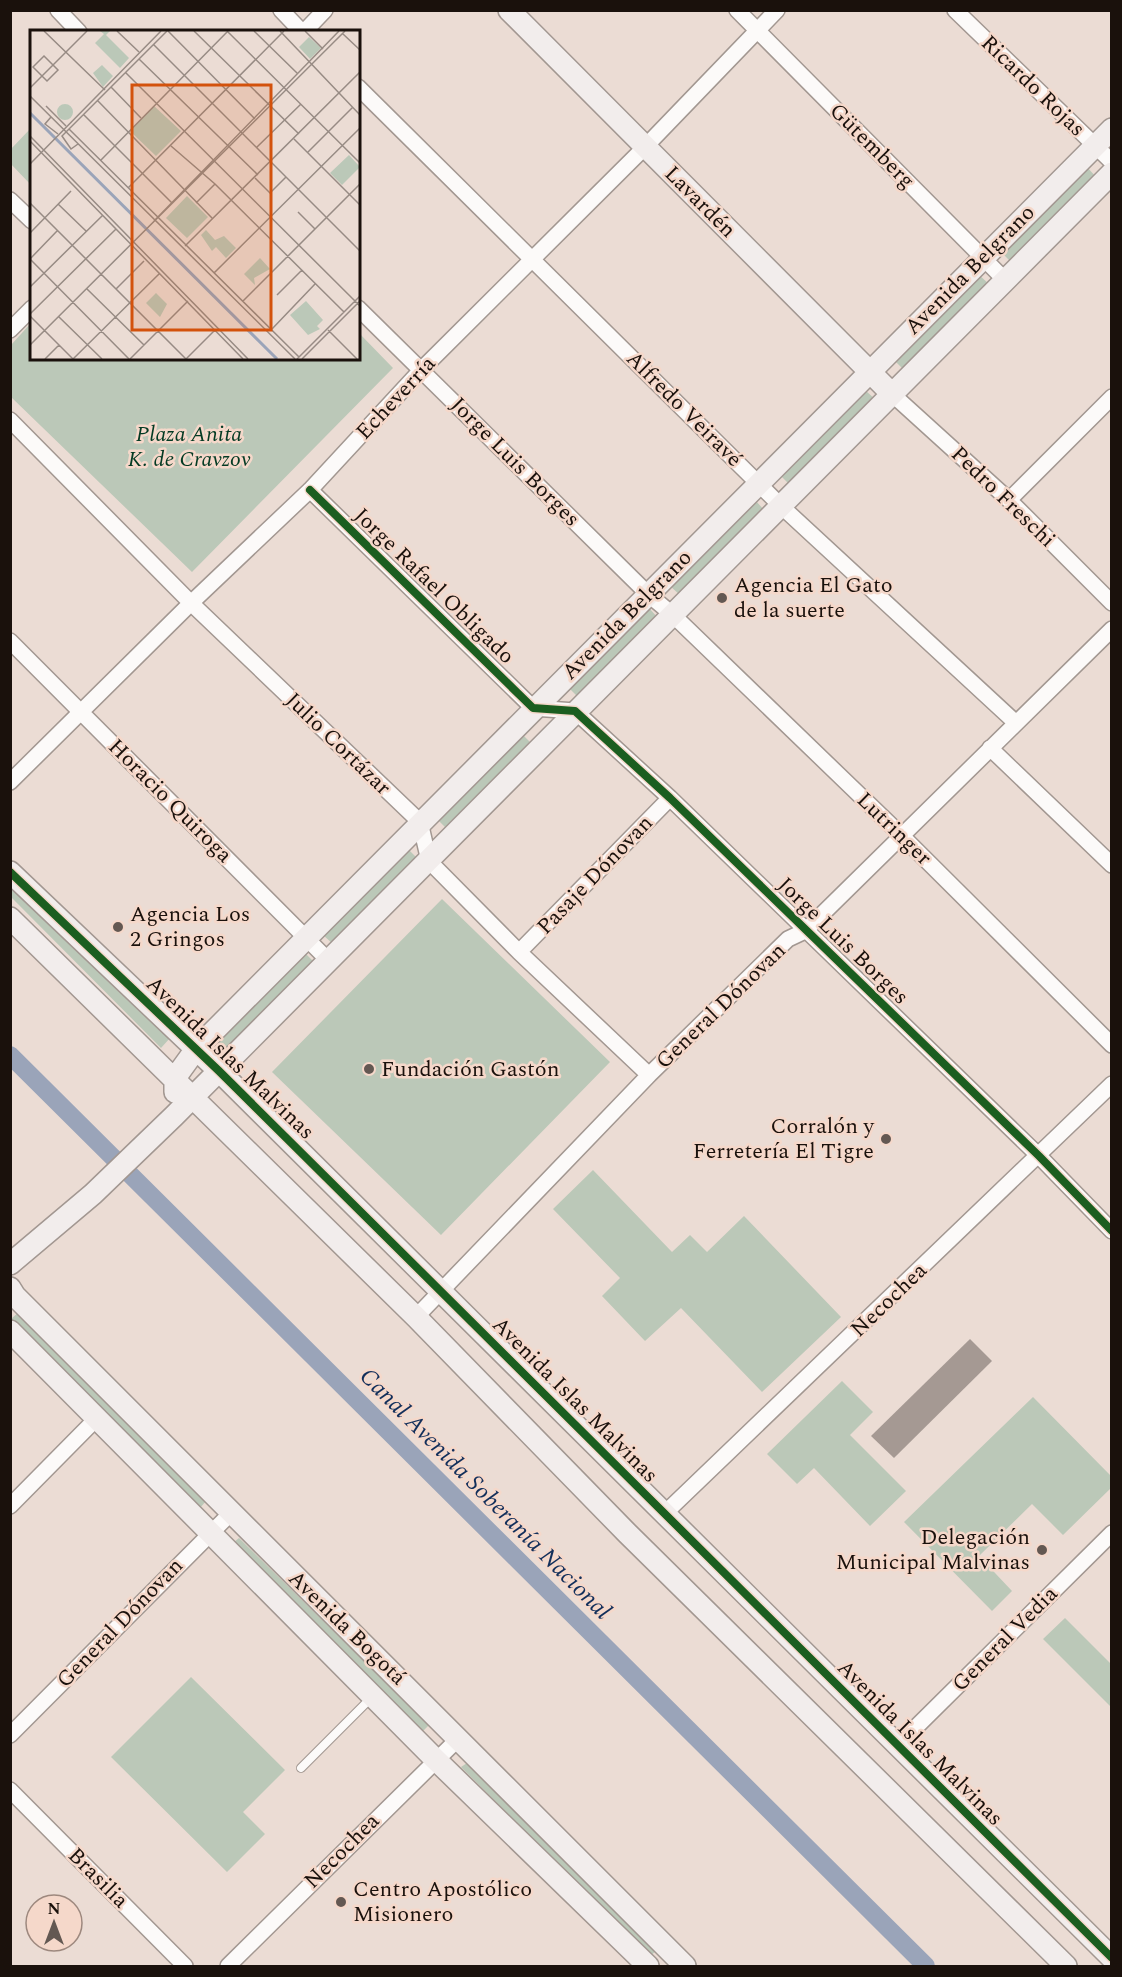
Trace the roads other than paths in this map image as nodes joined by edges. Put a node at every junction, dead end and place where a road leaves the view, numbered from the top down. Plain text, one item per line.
1 (58, 10) edge
2 (281, 10) edge
3 (325, 10) edge
4 (509, 10) edge
5 (737, 10) edge
6 (777, 10) edge
7 (955, 10) edge
8 (77, 30) edge
9 (301, 30) edge
10 (305, 30) edge
11 (758, 31) junction
12 (360, 89) edge
13 (1112, 129) edge
14 (1095, 146) junction
15 (645, 147) junction
16 (1112, 162) edge
17 (1112, 173) edge
18 (10, 200) edge
19 (30, 219) edge
20 (982, 257) junction
21 (532, 259) junction
22 (1006, 281) junction
23 (30, 310) edge
24 (360, 310) edge
25 (10, 330) edge
26 (422, 369) junction
27 (870, 371) junction
28 (891, 393) junction
29 (1112, 397) edge
30 (10, 420) edge
31 (758, 483) junction
32 (310, 490) junction
33 (1009, 500) junction
34 (780, 504) junction
35 (648, 594) junction
36 (191, 603) junction
37 (1112, 603) edge
38 (673, 615) junction
39 (1112, 629) edge
40 (10, 641) edge
41 (533, 708) junction
42 (575, 711) junction
43 (81, 712) junction
44 (1016, 723) junction
45 (990, 748) junction
46 (10, 782) edge
47 (670, 798) junction
48 (420, 822) junction
49 (901, 835) junction
50 (429, 861) junction
51 (1112, 865) edge
52 (10, 872) edge
53 (10, 918) edge
54 (805, 931) junction
55 (307, 938) junction
56 (519, 952) junction
57 (329, 961) junction
58 (1112, 1045) edge
59 (196, 1049) junction
60 (219, 1071) junction
61 (649, 1075) junction
62 (175, 1078) junction
63 (1112, 1084) edge
64 (194, 1097) junction
65 (174, 1116) junction
66 (1039, 1156) junction
67 (1112, 1230) edge
68 (10, 1264) edge
69 (10, 1288) edge
70 (441, 1292) junction
71 (416, 1317) junction
72 (10, 1331) edge
73 (98, 1417) junction
74 (10, 1506) edge
75 (230, 1514) junction
76 (664, 1514) junction
77 (208, 1533) junction
78 (1112, 1533) edge
79 (372, 1696) junction
80 (10, 1735) edge
81 (459, 1738) junction
82 (898, 1745) junction
83 (435, 1759) junction
84 (301, 1767) dead end
85 (10, 1790) edge
86 (1112, 1958) edge
87 (185, 1966) edge
88 (228, 1966) edge
89 (648, 1966) edge
90 (683, 1966) edge
91 (1066, 1966) edge

1 - 8 street
2 - 9 street
3 - 10 street
4 - 15 main road, Lavardén
5 - 11 street, Gütemberg
6 - 11 street, Echeverría
7 - 14 street, Ricardo Rojas
11 - 15 street, Echeverría
11 - 20 street, Gütemberg
12 - 21 street, Alfredo Veiravé
13 - 14 main road, Avenida Belgrano
14 - 16 street, Ricardo Rojas
14 - 20 main road, Avenida Belgrano
15 - 21 street, Echeverría
15 - 27 main road, Lavardén
17 - 22 main road, Avenida Belgrano
18 - 19 street
20 - 22 street, Gütemberg
20 - 27 main road, Avenida Belgrano
21 - 26 street, Echeverría
21 - 31 street, Alfredo Veiravé
22 - 28 main road, Avenida Belgrano
23 - 25 street
24 - 26 street, Jorge Luis Borges
26 - 32 street, Echeverría
26 - 35 street, Jorge Luis Borges
27 - 28 main road, Lavardén
27 - 31 main road, Avenida Belgrano
28 - 33 street, Pedro Freschi
28 - 34 main road, Avenida Belgrano
29 - 33 street
30 - 36 street, Julio Cortázar
31 - 34 street, Alfredo Veiravé
31 - 35 main road, Avenida Belgrano
32 - 36 street, Echeverría
32 - 41 street, Jorge Rafael Obligado
33 - 37 street, Pedro Freschi
34 - 38 main road, Avenida Belgrano
34 - 44 street, Alfredo Veiravé
35 - 38 street, Jorge Luis Borges
35 - 41 main road, Avenida Belgrano
36 - 43 street, Echeverría
36 - 48 street, Julio Cortázar
38 - 42 main road, Avenida Belgrano
38 - 49 street, Lutringer
39 - 44 street, General Dónovan
40 - 43 street, Horacio Quiroga
41 - 42 street
41 - 48 main road, Avenida Belgrano
42 - 47 street, Jorge Luis Borges
42 - 50 main road, Avenida Belgrano
43 - 46 street, Echeverría
43 - 55 street, Horacio Quiroga
44 - 45 street, General Dónovan
45 - 49 street, General Dónovan
45 - 51 street
47 - 54 street, Jorge Luis Borges
47 - 56 street, Pasaje Dónovan
48 - 50 street
48 - 55 main road, Avenida Belgrano
49 - 54 street, General Dónovan
49 - 58 street, Lutringer
50 - 56 street
50 - 57 main road, Avenida Belgrano
52 - 59 main road, Avenida Islas Malvinas
53 - 62 main road
54 - 61 street, General Dónovan
54 - 66 street, Jorge Luis Borges
55 - 57 street, Horacio Quiroga
55 - 59 main road, Avenida Belgrano
56 - 61 street
57 - 60 main road, Avenida Belgrano
59 - 60 main road, Avenida Islas Malvinas
59 - 62 main road, Avenida Belgrano
60 - 64 main road, Avenida Belgrano
60 - 70 main road, Avenida Islas Malvinas
61 - 70 street, General Dónovan
62 - 64 main road
62 - 65 main road
63 - 66 street, Necochea
64 - 65 main road, Avenida Belgrano
64 - 71 main road
65 - 68 main road, Avenida Belgrano
66 - 67 street, Jorge Luis Borges
66 - 76 street, Necochea
69 - 75 main road, Avenida Bogotá
70 - 71 street, General Dónovan
70 - 76 main road, Avenida Islas Malvinas
71 - 91 main road
72 - 73 main road, Avenida Bogotá
73 - 74 street
73 - 77 main road, Avenida Bogotá
75 - 77 street, General Dónovan
75 - 81 main road, Avenida Bogotá
76 - 82 main road, Avenida Islas Malvinas
77 - 79 main road, Avenida Bogotá
77 - 80 street, General Dónovan
78 - 82 street, General Vedia
79 - 83 main road, Avenida Bogotá
79 - 84 lane
81 - 83 street, Necochea
81 - 90 main road, Avenida Bogotá
82 - 86 main road, Avenida Islas Malvinas
83 - 88 street, Necochea
83 - 89 main road, Avenida Bogotá
85 - 87 street, Brasilia

